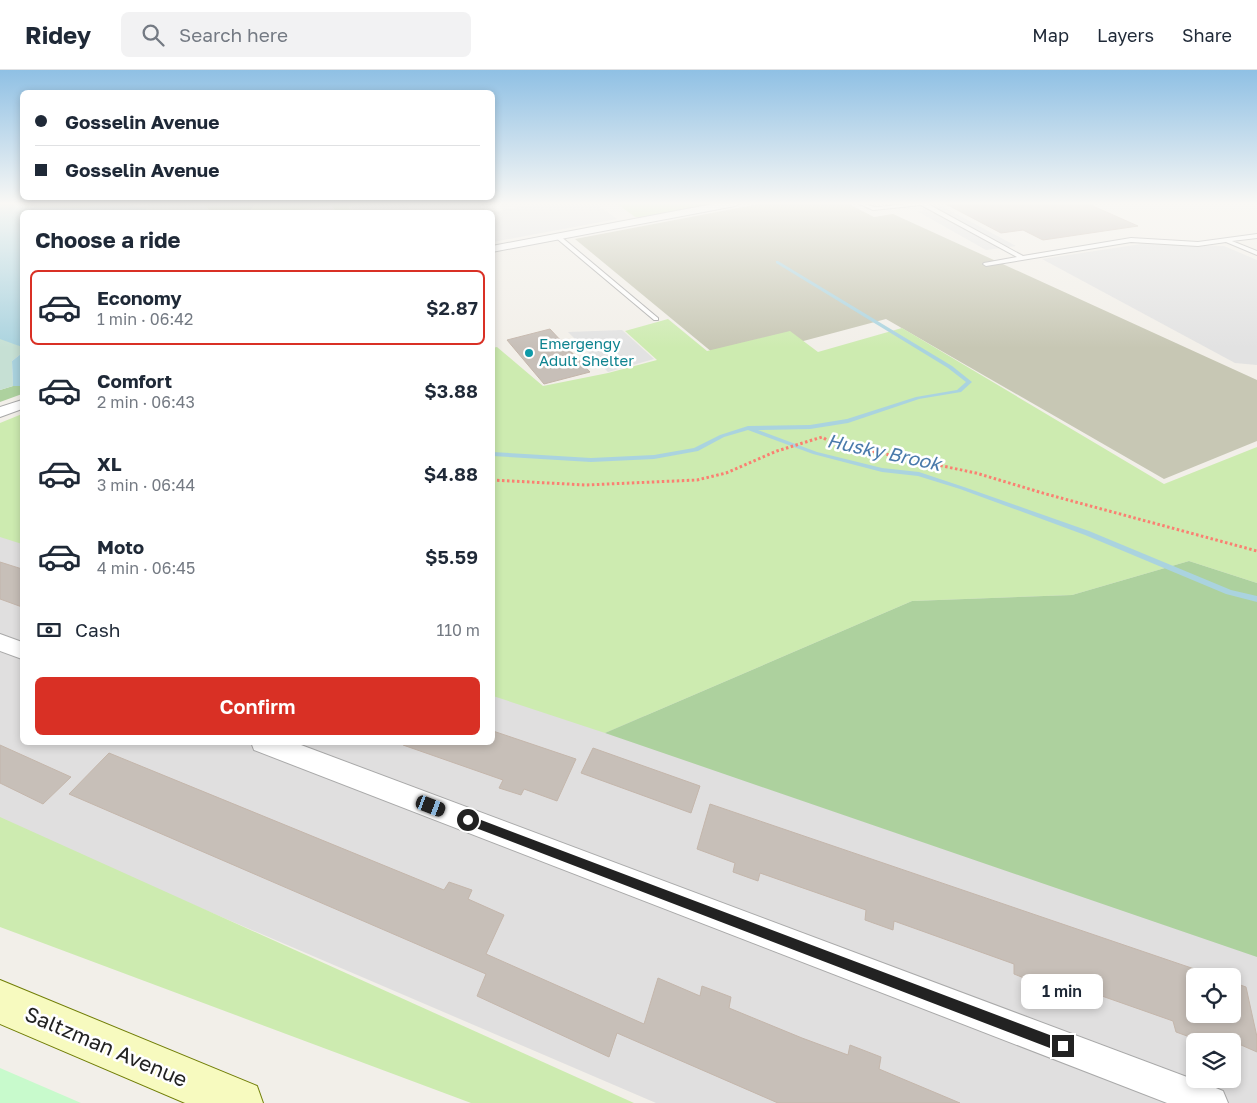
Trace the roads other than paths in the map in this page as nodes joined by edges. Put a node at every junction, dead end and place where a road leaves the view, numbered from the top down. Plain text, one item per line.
1 (575, 251) edge
2 (1010, 251) edge
3 (1063, 251) edge
4 (1022, 258) junction
5 (986, 264) dead end
6 (656, 319) dead end
7 (20, 405) edge
8 (0, 412) edge
9 (0, 642) edge
10 (20, 650) edge
11 (271, 745) edge
12 (0, 1002) edge
13 (240, 1103) edge
14 (1211, 1103) edge

1 - 6 lane
2 - 4 lane
3 - 4 lane
4 - 5 lane
7 - 8 street
9 - 10 street
11 - 14 street
12 - 13 street, Saltzman Avenue

